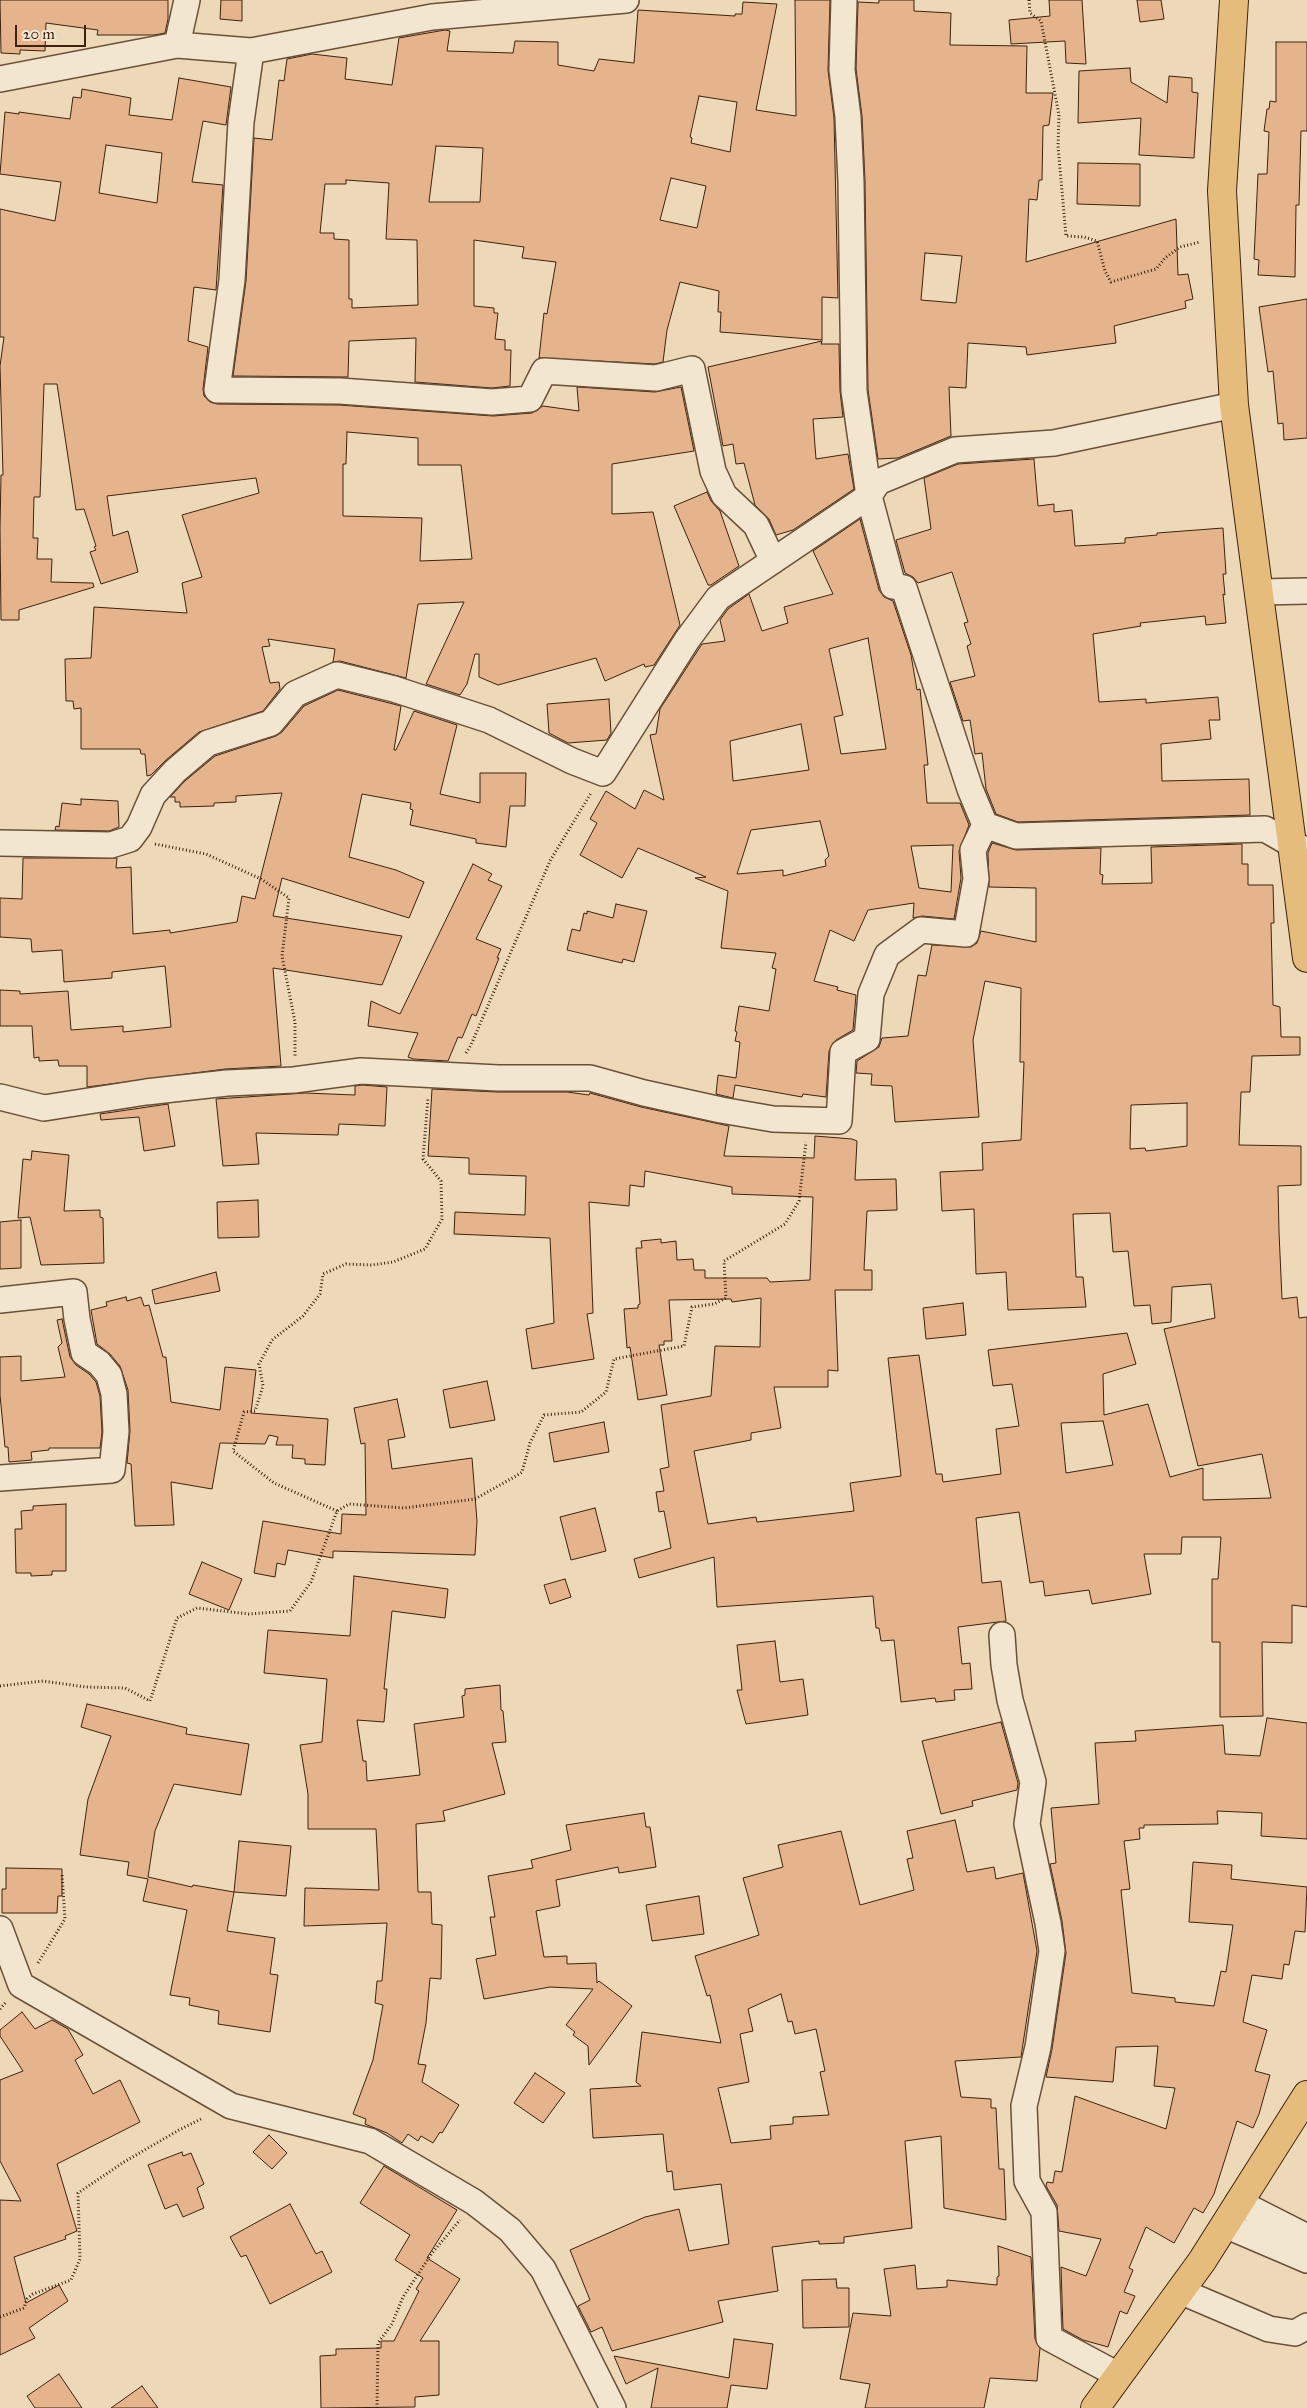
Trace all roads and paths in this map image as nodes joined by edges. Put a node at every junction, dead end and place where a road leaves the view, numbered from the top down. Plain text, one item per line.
1 (187, 0) edge
2 (626, 0) edge
3 (844, 0) edge
4 (1029, 0) edge
5 (1234, 0) edge
6 (177, 45) junction
7 (251, 51) junction
8 (0, 79) edge
9 (1224, 240) junction
10 (1234, 405) junction
11 (869, 496) junction
12 (773, 561) junction
13 (1307, 591) edge
14 (1260, 592) junction
15 (603, 773) junction
16 (985, 825) junction
17 (130, 839) junction
18 (0, 843) edge
19 (1300, 847) edge
20 (1307, 958) edge
21 (432, 1074) junction
22 (294, 1080) junction
23 (0, 1097) edge
24 (808, 1121) junction
25 (0, 1300) edge
26 (0, 1478) edge
27 (337, 1511) junction
28 (1002, 1635) dead end
29 (0, 1686) edge
30 (62, 1874) dead end
31 (0, 1929) edge
32 (12, 1973) edge
33 (0, 2009) edge
34 (1307, 2095) edge
35 (231, 2106) junction
36 (474, 2202) junction
37 (1232, 2214) junction
38 (1307, 2237) edge
39 (1307, 2260) edge
40 (1180, 2291) junction
41 (0, 2317) edge
42 (1307, 2326) edge
43 (1118, 2375) junction
44 (377, 2408) edge
45 (613, 2408) edge
46 (1095, 2408) edge

1 - 6 street
2 - 7 street
3 - 11 street
4 - 9 path
5 - 9 main road
6 - 7 street
6 - 8 street
7 - 12 street
9 - 10 main road
10 - 11 street
10 - 14 main road
11 - 12 street
11 - 16 street
12 - 15 street
13 - 14 street
14 - 19 main road
15 - 17 street
15 - 21 path
16 - 19 street
16 - 24 street
17 - 18 street
17 - 22 path
19 - 20 main road
21 - 22 street
21 - 24 street
21 - 27 path
22 - 23 street
24 - 27 path
25 - 26 street
27 - 29 path
28 - 43 street
30 - 32 path
31 - 32 street
32 - 33 path
32 - 35 street
34 - 37 main road
35 - 36 street
35 - 41 path
36 - 44 path
36 - 45 street
37 - 38 street
37 - 39 street
37 - 40 main road
40 - 42 street
40 - 43 main road
43 - 46 main road

